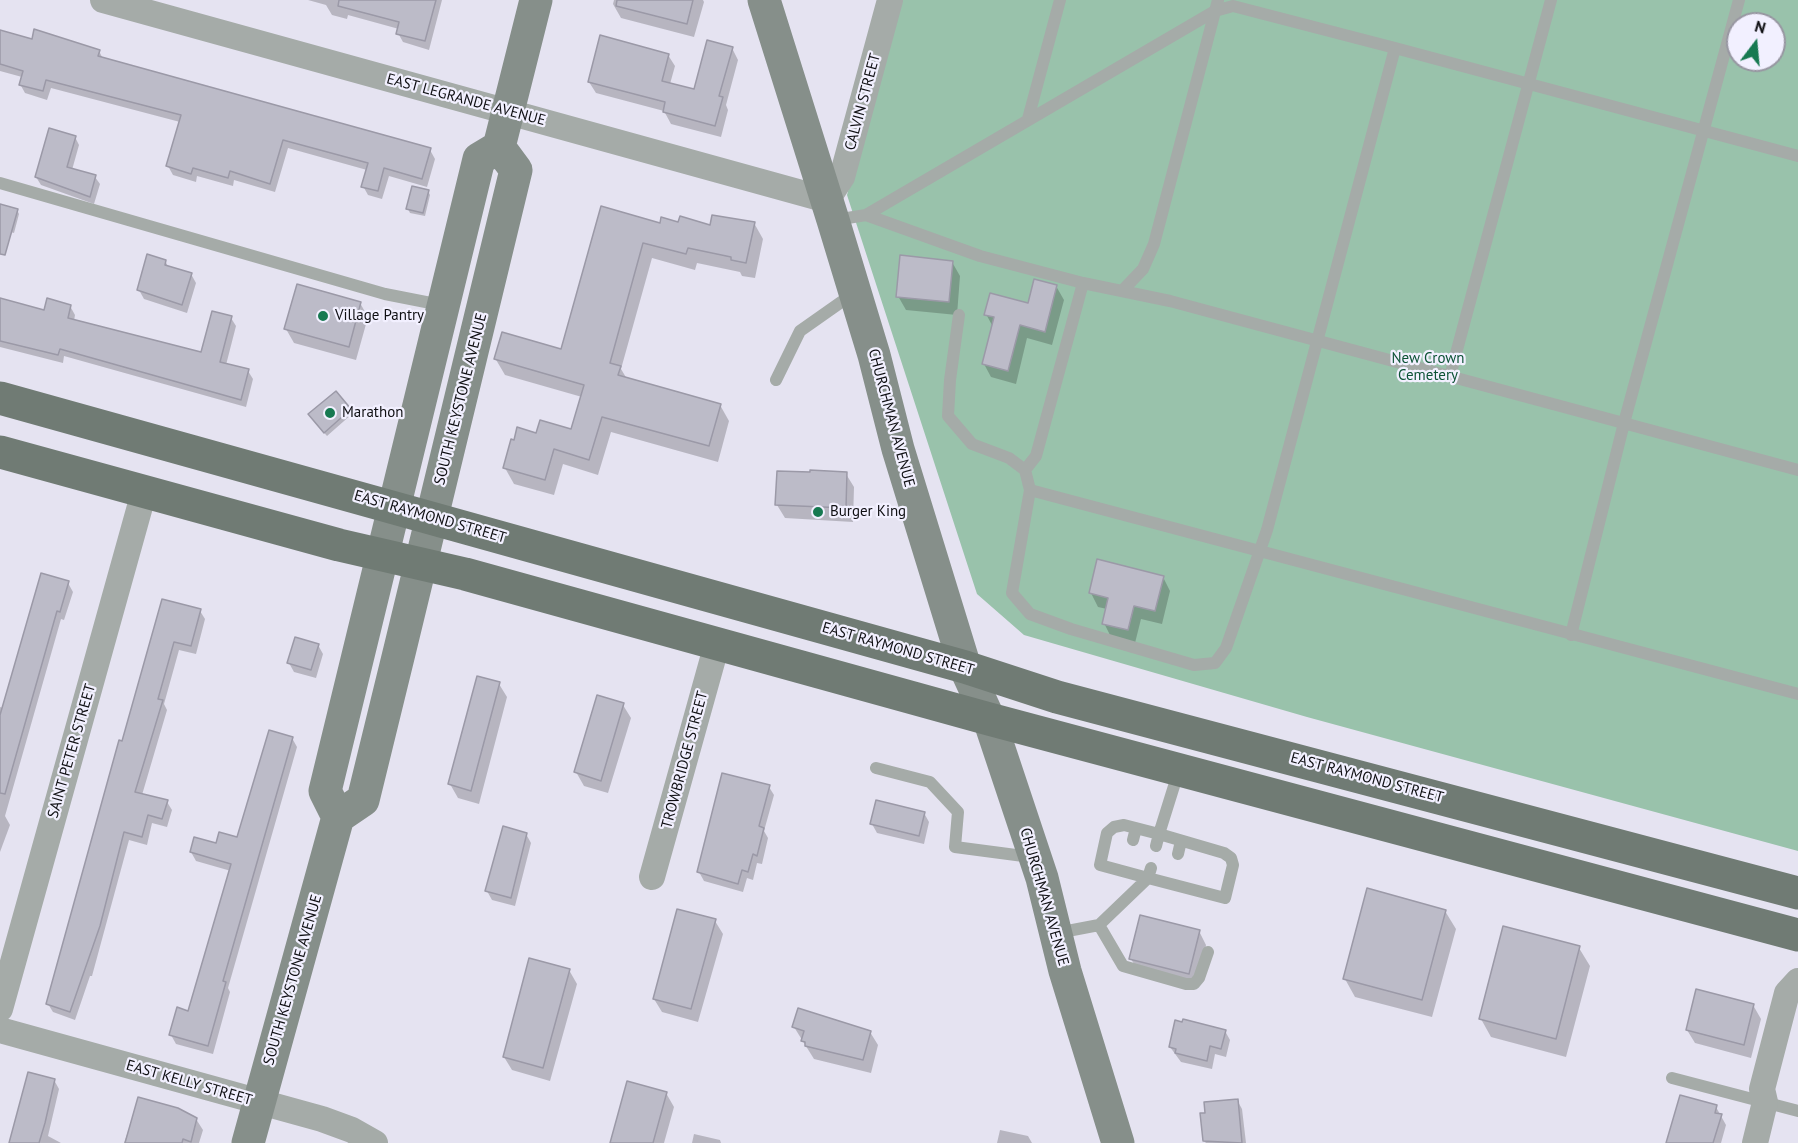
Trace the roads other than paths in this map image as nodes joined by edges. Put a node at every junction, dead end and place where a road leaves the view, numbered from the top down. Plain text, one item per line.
1 (104, 0) edge
2 (536, 0) edge
3 (764, 0) edge
4 (891, 0) edge
5 (1060, 0) edge
6 (1551, 0) edge
7 (1739, 0) edge
8 (1216, 6) edge
9 (1395, 48) junction
10 (1528, 84) junction
11 (508, 111) junction
12 (1028, 119) junction
13 (1704, 131) junction
14 (499, 147) junction
15 (1798, 156) edge
16 (0, 183) edge
17 (831, 210) junction
18 (866, 215) junction
19 (1083, 284) junction
20 (1122, 291) junction
21 (855, 292) junction
22 (442, 306) junction
23 (959, 315) dead end
24 (1318, 340) junction
25 (1450, 376) junction
26 (776, 380) dead end
27 (0, 398) edge
28 (1624, 423) junction
29 (0, 452) edge
30 (1025, 470) junction
31 (1798, 470) edge
32 (1030, 490) junction
33 (144, 492) junction
34 (394, 507) junction
35 (432, 518) junction
36 (1258, 552) junction
37 (383, 555) junction
38 (421, 564) junction
39 (1571, 635) junction
40 (717, 644) junction
41 (965, 667) junction
42 (1798, 694) edge
43 (989, 719) junction
44 (876, 768) dead end
45 (1179, 770) junction
46 (338, 817) junction
47 (1157, 840) junction
48 (1181, 841) junction
49 (1178, 854) dead end
50 (1035, 857) junction
51 (1149, 873) junction
52 (652, 877) dead end
53 (1798, 893) edge
54 (1099, 925) junction
55 (1056, 933) junction
56 (1798, 934) edge
57 (1208, 952) dead end
58 (1796, 981) edge
59 (0, 1009) edge
60 (0, 1030) edge
61 (1672, 1078) dead end
62 (260, 1102) junction
63 (1765, 1102) junction
64 (1798, 1111) edge
65 (248, 1143) edge
66 (375, 1143) edge
67 (1118, 1143) edge
68 (1755, 1143) edge

1 - 11 street, EAST LEGRANDE AVENUE
2 - 11 main road
3 - 17 main road, CHURCHMAN AVENUE
4 - 17 street, CALVIN STREET
5 - 12 lane
6 - 10 lane
7 - 13 lane
8 - 9 lane
8 - 12 lane
8 - 20 lane
9 - 10 lane
9 - 24 lane
10 - 13 lane
10 - 25 lane
11 - 14 main road
11 - 17 street, EAST LEGRANDE AVENUE
12 - 18 lane
13 - 15 lane
13 - 28 lane
14 - 22 main road
14 - 35 main road, SOUTH KEYSTONE AVENUE
16 - 22 lane
17 - 18 lane
17 - 21 main road, CHURCHMAN AVENUE
18 - 19 lane
19 - 20 lane
19 - 30 lane
20 - 24 lane
21 - 26 lane
21 - 41 main road, CHURCHMAN AVENUE
22 - 34 main road
23 - 30 lane
24 - 25 lane
24 - 36 lane
25 - 28 lane
27 - 34 main road, EAST RAYMOND STREET
28 - 31 lane
28 - 39 lane
29 - 33 main road
30 - 32 lane
32 - 36 lane
32 - 36 lane
33 - 37 main road
33 - 59 street, SAINT PETER STREET
34 - 35 main road, EAST RAYMOND STREET
34 - 37 main road
35 - 38 main road, SOUTH KEYSTONE AVENUE
35 - 41 main road, EAST RAYMOND STREET
36 - 39 lane
37 - 38 main road
37 - 46 main road
38 - 40 main road
38 - 46 main road, SOUTH KEYSTONE AVENUE
39 - 42 lane
40 - 43 main road
40 - 52 street, TROWBRIDGE STREET
41 - 43 main road, CHURCHMAN AVENUE
41 - 53 main road, EAST RAYMOND STREET
43 - 45 main road
43 - 50 main road, CHURCHMAN AVENUE
44 - 50 lane
45 - 47 lane
45 - 56 main road
46 - 62 main road, SOUTH KEYSTONE AVENUE
47 - 48 lane
47 - 51 lane
48 - 49 lane
48 - 51 lane
50 - 55 main road, CHURCHMAN AVENUE
51 - 54 lane
54 - 55 lane
54 - 57 lane
55 - 67 main road, CHURCHMAN AVENUE
58 - 63 street
60 - 62 street, EAST KELLY STREET
61 - 63 lane
62 - 65 main road, SOUTH KEYSTONE AVENUE
62 - 66 street, EAST KELLY STREET
63 - 64 lane
63 - 68 street

